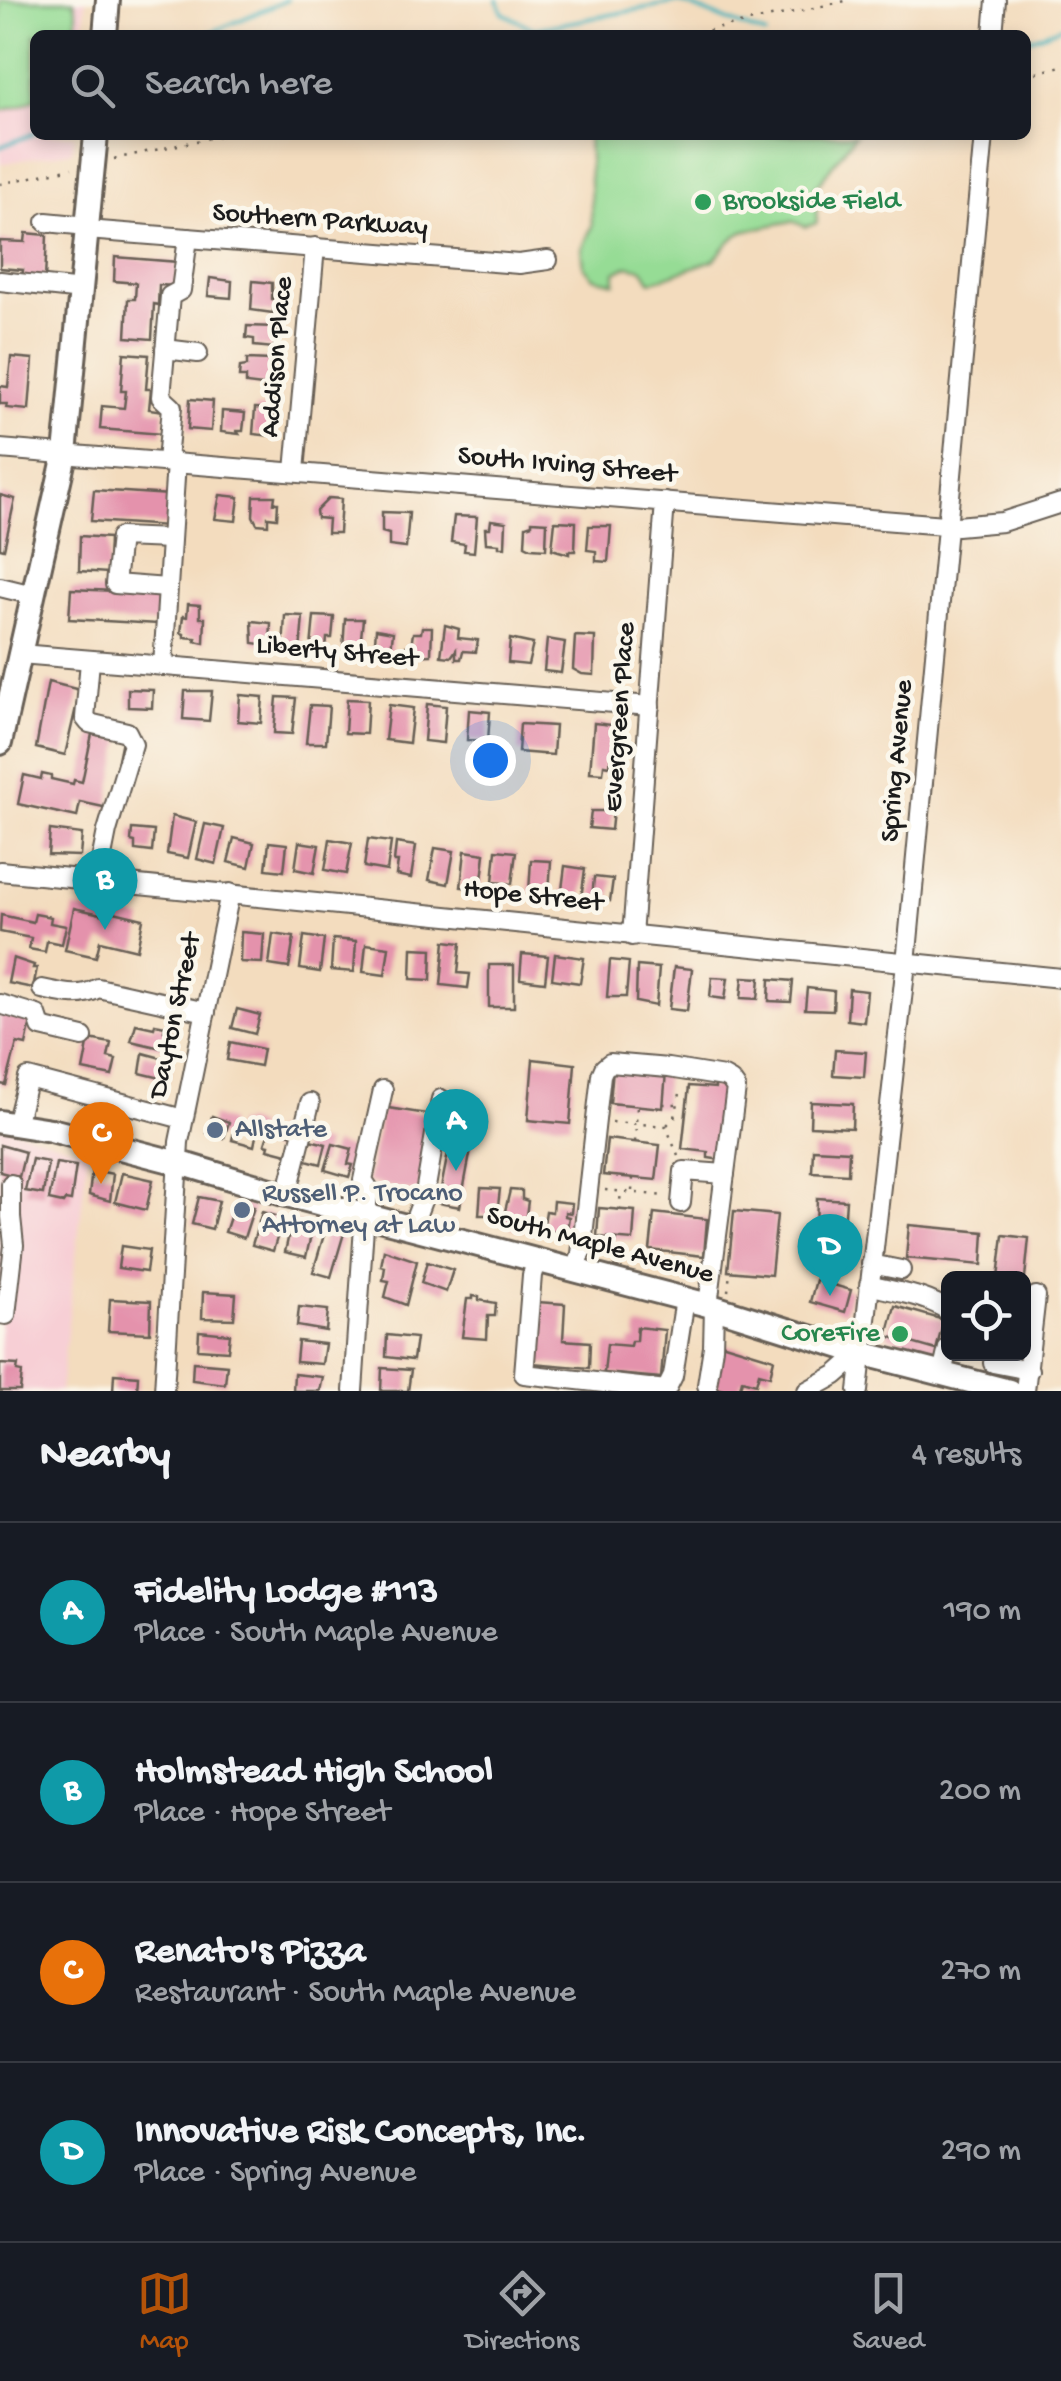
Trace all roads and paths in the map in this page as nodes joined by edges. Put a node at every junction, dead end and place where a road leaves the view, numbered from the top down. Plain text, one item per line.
1 (108, 0) edge
2 (850, 0) edge
3 (996, 0) edge
4 (105, 30) edge
5 (715, 30) edge
6 (994, 30) edge
7 (1061, 66) edge
8 (1031, 75) edge
9 (96, 140) edge
10 (200, 140) edge
11 (984, 140) edge
12 (103, 161) dead end
13 (76, 167) dead end
14 (0, 184) edge
15 (46, 222) dead end
16 (88, 228) junction
17 (188, 238) junction
18 (315, 247) junction
19 (548, 260) dead end
20 (0, 281) edge
21 (82, 290) junction
22 (165, 350) junction
23 (198, 352) dead end
24 (0, 449) edge
25 (65, 454) junction
26 (172, 461) junction
27 (295, 471) junction
28 (664, 502) junction
29 (1061, 504) edge
30 (946, 526) junction
31 (170, 539) junction
32 (0, 588) edge
33 (167, 588) junction
34 (33, 594) junction
35 (20, 654) junction
36 (90, 660) junction
37 (162, 666) junction
38 (650, 706) junction
39 (0, 743) edge
40 (0, 871) edge
41 (96, 880) junction
42 (230, 893) junction
43 (632, 936) junction
44 (906, 962) junction
45 (1061, 978) edge
46 (42, 989) dead end
47 (0, 1004) edge
48 (206, 1012) junction
49 (83, 1037) dead end
50 (684, 1071) junction
51 (382, 1090) dead end
52 (441, 1099) dead end
53 (310, 1103) dead end
54 (663, 1104) dead end
55 (679, 1104) junction
56 (637, 1106) dead end
57 (675, 1117) junction
58 (183, 1118) junction
59 (686, 1118) dead end
60 (596, 1120) junction
61 (8, 1124) edge
62 (636, 1124) junction
63 (666, 1126) junction
64 (635, 1142) dead end
65 (178, 1163) junction
66 (684, 1171) junction
67 (725, 1174) junction
68 (633, 1178) dead end
69 (11, 1184) dead end
70 (588, 1188) junction
71 (621, 1192) junction
72 (632, 1192) junction
73 (287, 1194) junction
74 (681, 1200) joint
75 (619, 1210) dead end
76 (365, 1214) junction
77 (412, 1227) junction
78 (617, 1238) dead end
79 (536, 1260) junction
80 (616, 1263) dead end
81 (871, 1264) junction
82 (576, 1270) junction
83 (902, 1270) dead end
84 (730, 1272) dead end
85 (869, 1284) junction
86 (1036, 1296) dead end
87 (684, 1299) junction
88 (717, 1302) junction
89 (941, 1307) edge
90 (0, 1314) edge
91 (861, 1353) junction
92 (945, 1361) edge
93 (992, 1363) dead end
94 (1029, 1370) junction
95 (942, 1374) junction
96 (164, 1391) edge
97 (353, 1391) edge
98 (709, 1391) edge
99 (807, 1391) edge
100 (858, 1391) edge
101 (1009, 1391) edge
102 (1025, 1391) edge

1 - 4 main road
2 - 5 path
3 - 6 street
7 - 8 path
9 - 16 main road
10 - 12 path
11 - 30 street, Spring Avenue
13 - 14 path
15 - 16 street, Southern Parkway
16 - 17 street, Southern Parkway
16 - 21 main road
17 - 18 street, Southern Parkway
17 - 22 street
18 - 19 street, Southern Parkway
18 - 27 street, Addison Place
20 - 21 street
21 - 25 main road
22 - 23 street
22 - 26 street
24 - 25 street, South Irving Street
25 - 26 street, South Irving Street
25 - 34 main road
26 - 27 street, South Irving Street
26 - 31 street
27 - 28 street, South Irving Street
28 - 30 street, South Irving Street
28 - 38 street, Evergreen Place
29 - 30 street, South Irving Street
30 - 44 street, Spring Avenue
31 - 33 street
31 - 33 street
32 - 34 street
33 - 37 street
34 - 35 main road
35 - 36 street, Liberty Street
35 - 39 main road
36 - 37 street, Liberty Street
36 - 41 street
37 - 38 street, Liberty Street
38 - 43 street, Evergreen Place
40 - 41 street, Hope Street
41 - 42 street, Hope Street
42 - 43 street, Hope Street
42 - 48 street, Dayton Street
43 - 44 street, Hope Street
44 - 45 street, Hope Street
44 - 81 street, Spring Avenue
46 - 48 street
47 - 49 street
48 - 58 street, Dayton Street
50 - 55 path
50 - 60 street
50 - 67 street
51 - 76 street
52 - 77 street
53 - 73 street
54 - 55 path
55 - 57 path
56 - 62 path
57 - 59 path
57 - 63 path
58 - 61 street
58 - 65 street, Dayton Street
60 - 62 path
60 - 70 street
61 - 65 main road, South Maple Avenue
62 - 63 path
62 - 64 path
63 - 66 path
65 - 73 main road, South Maple Avenue
65 - 96 street, Dayton Street
66 - 67 street
66 - 74 street
67 - 88 street
68 - 72 path
69 - 90 street
70 - 71 path
70 - 82 street
71 - 72 path
71 - 75 path
72 - 74 path
73 - 76 main road, South Maple Avenue
76 - 77 main road, South Maple Avenue
76 - 97 street
77 - 79 main road, South Maple Avenue
78 - 80 path
79 - 82 main road, South Maple Avenue
79 - 87 street
81 - 83 street
81 - 85 street, Spring Avenue
82 - 87 main road, South Maple Avenue
84 - 88 path
85 - 89 street
85 - 91 street, Spring Avenue
86 - 94 street
87 - 88 main road, South Maple Avenue
88 - 91 main road, South Maple Avenue
88 - 98 street
91 - 95 main road, South Maple Avenue
91 - 99 street
91 - 100 street, Spring Avenue
92 - 95 street
93 - 94 street
94 - 102 street
95 - 101 main road, South Maple Avenue

